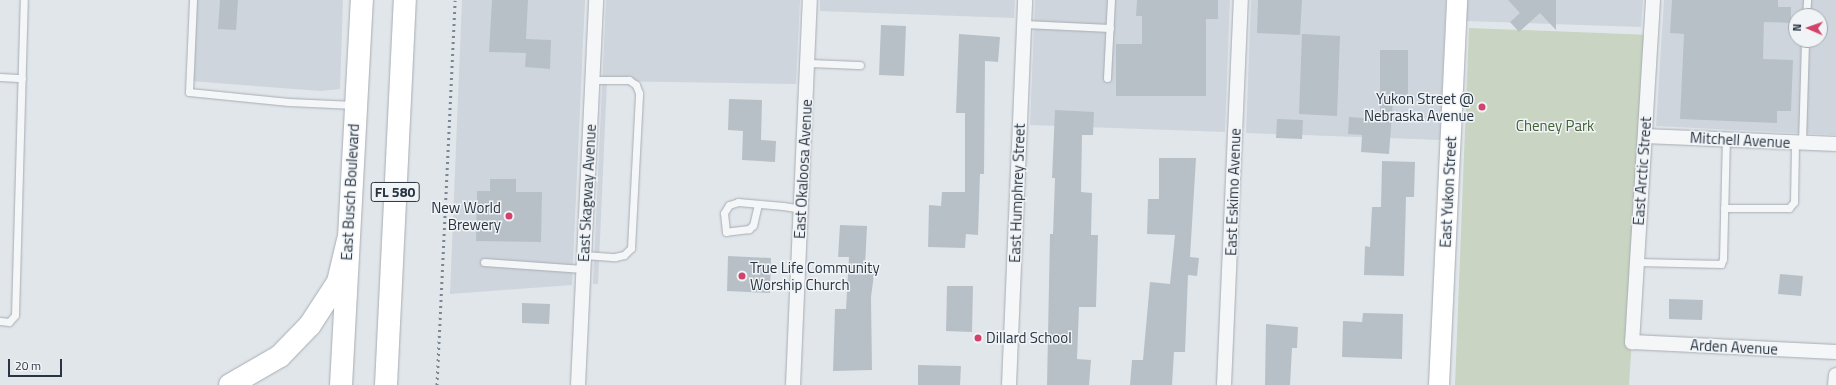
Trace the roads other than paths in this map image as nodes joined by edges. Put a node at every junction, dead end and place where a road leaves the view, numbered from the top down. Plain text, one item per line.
1 (24, 0) edge
2 (193, 0) edge
3 (362, 0) edge
4 (405, 0) edge
5 (596, 0) edge
6 (810, 0) edge
7 (1025, 0) edge
8 (1112, 0) edge
9 (1241, 0) edge
10 (1457, 0) edge
11 (1653, 0) edge
12 (1024, 24) junction
13 (1110, 28) junction
14 (1805, 48) edge
15 (807, 63) junction
16 (860, 65) dead end
17 (0, 76) edge
18 (22, 78) junction
19 (1107, 78) dead end
20 (592, 80) junction
21 (355, 105) junction
22 (1645, 136) junction
23 (1726, 139) junction
24 (1798, 143) junction
25 (1836, 144) edge
26 (758, 204) junction
27 (1724, 208) junction
28 (801, 209) junction
29 (348, 240) junction
30 (484, 262) dead end
31 (583, 262) junction
32 (1637, 262) junction
33 (0, 322) edge
34 (1632, 342) joint
35 (1836, 352) edge
36 (1836, 375) edge
37 (230, 385) edge
38 (341, 385) edge
39 (386, 385) edge
40 (578, 385) edge
41 (793, 385) edge
42 (1009, 385) edge
43 (1224, 385) edge
44 (1439, 385) edge
45 (1835, 385) edge

1 - 18 lane
2 - 21 lane
3 - 21 main road, East Busch Boulevard / FL 580
4 - 39 main road, FL 580
5 - 20 street, East Skagway Avenue
6 - 15 street, East Okaloosa Avenue
7 - 12 street, East Humphrey Street
8 - 13 lane
9 - 43 street, East Eskimo Avenue
10 - 44 street, East Yukon Street
11 - 22 street, East Arctic Street
12 - 13 lane
12 - 42 street, East Humphrey Street
13 - 19 lane
14 - 24 lane
15 - 16 lane
15 - 28 street, East Okaloosa Avenue
17 - 18 lane
18 - 33 lane
20 - 31 street, East Skagway Avenue
20 - 31 lane
21 - 29 main road, East Busch Boulevard / FL 580
22 - 23 street, Mitchell Avenue
22 - 32 street, East Arctic Street
23 - 24 street, Mitchell Avenue
23 - 27 lane
24 - 25 street, Mitchell Avenue
24 - 27 lane
26 - 26 lane
26 - 28 lane
27 - 32 lane
28 - 41 street, East Okaloosa Avenue
29 - 37 main road
29 - 38 main road, East Busch Boulevard / FL 580
30 - 31 lane
31 - 40 street, East Skagway Avenue
32 - 34 street, East Arctic Street
34 - 35 street, Arden Avenue
36 - 45 street

